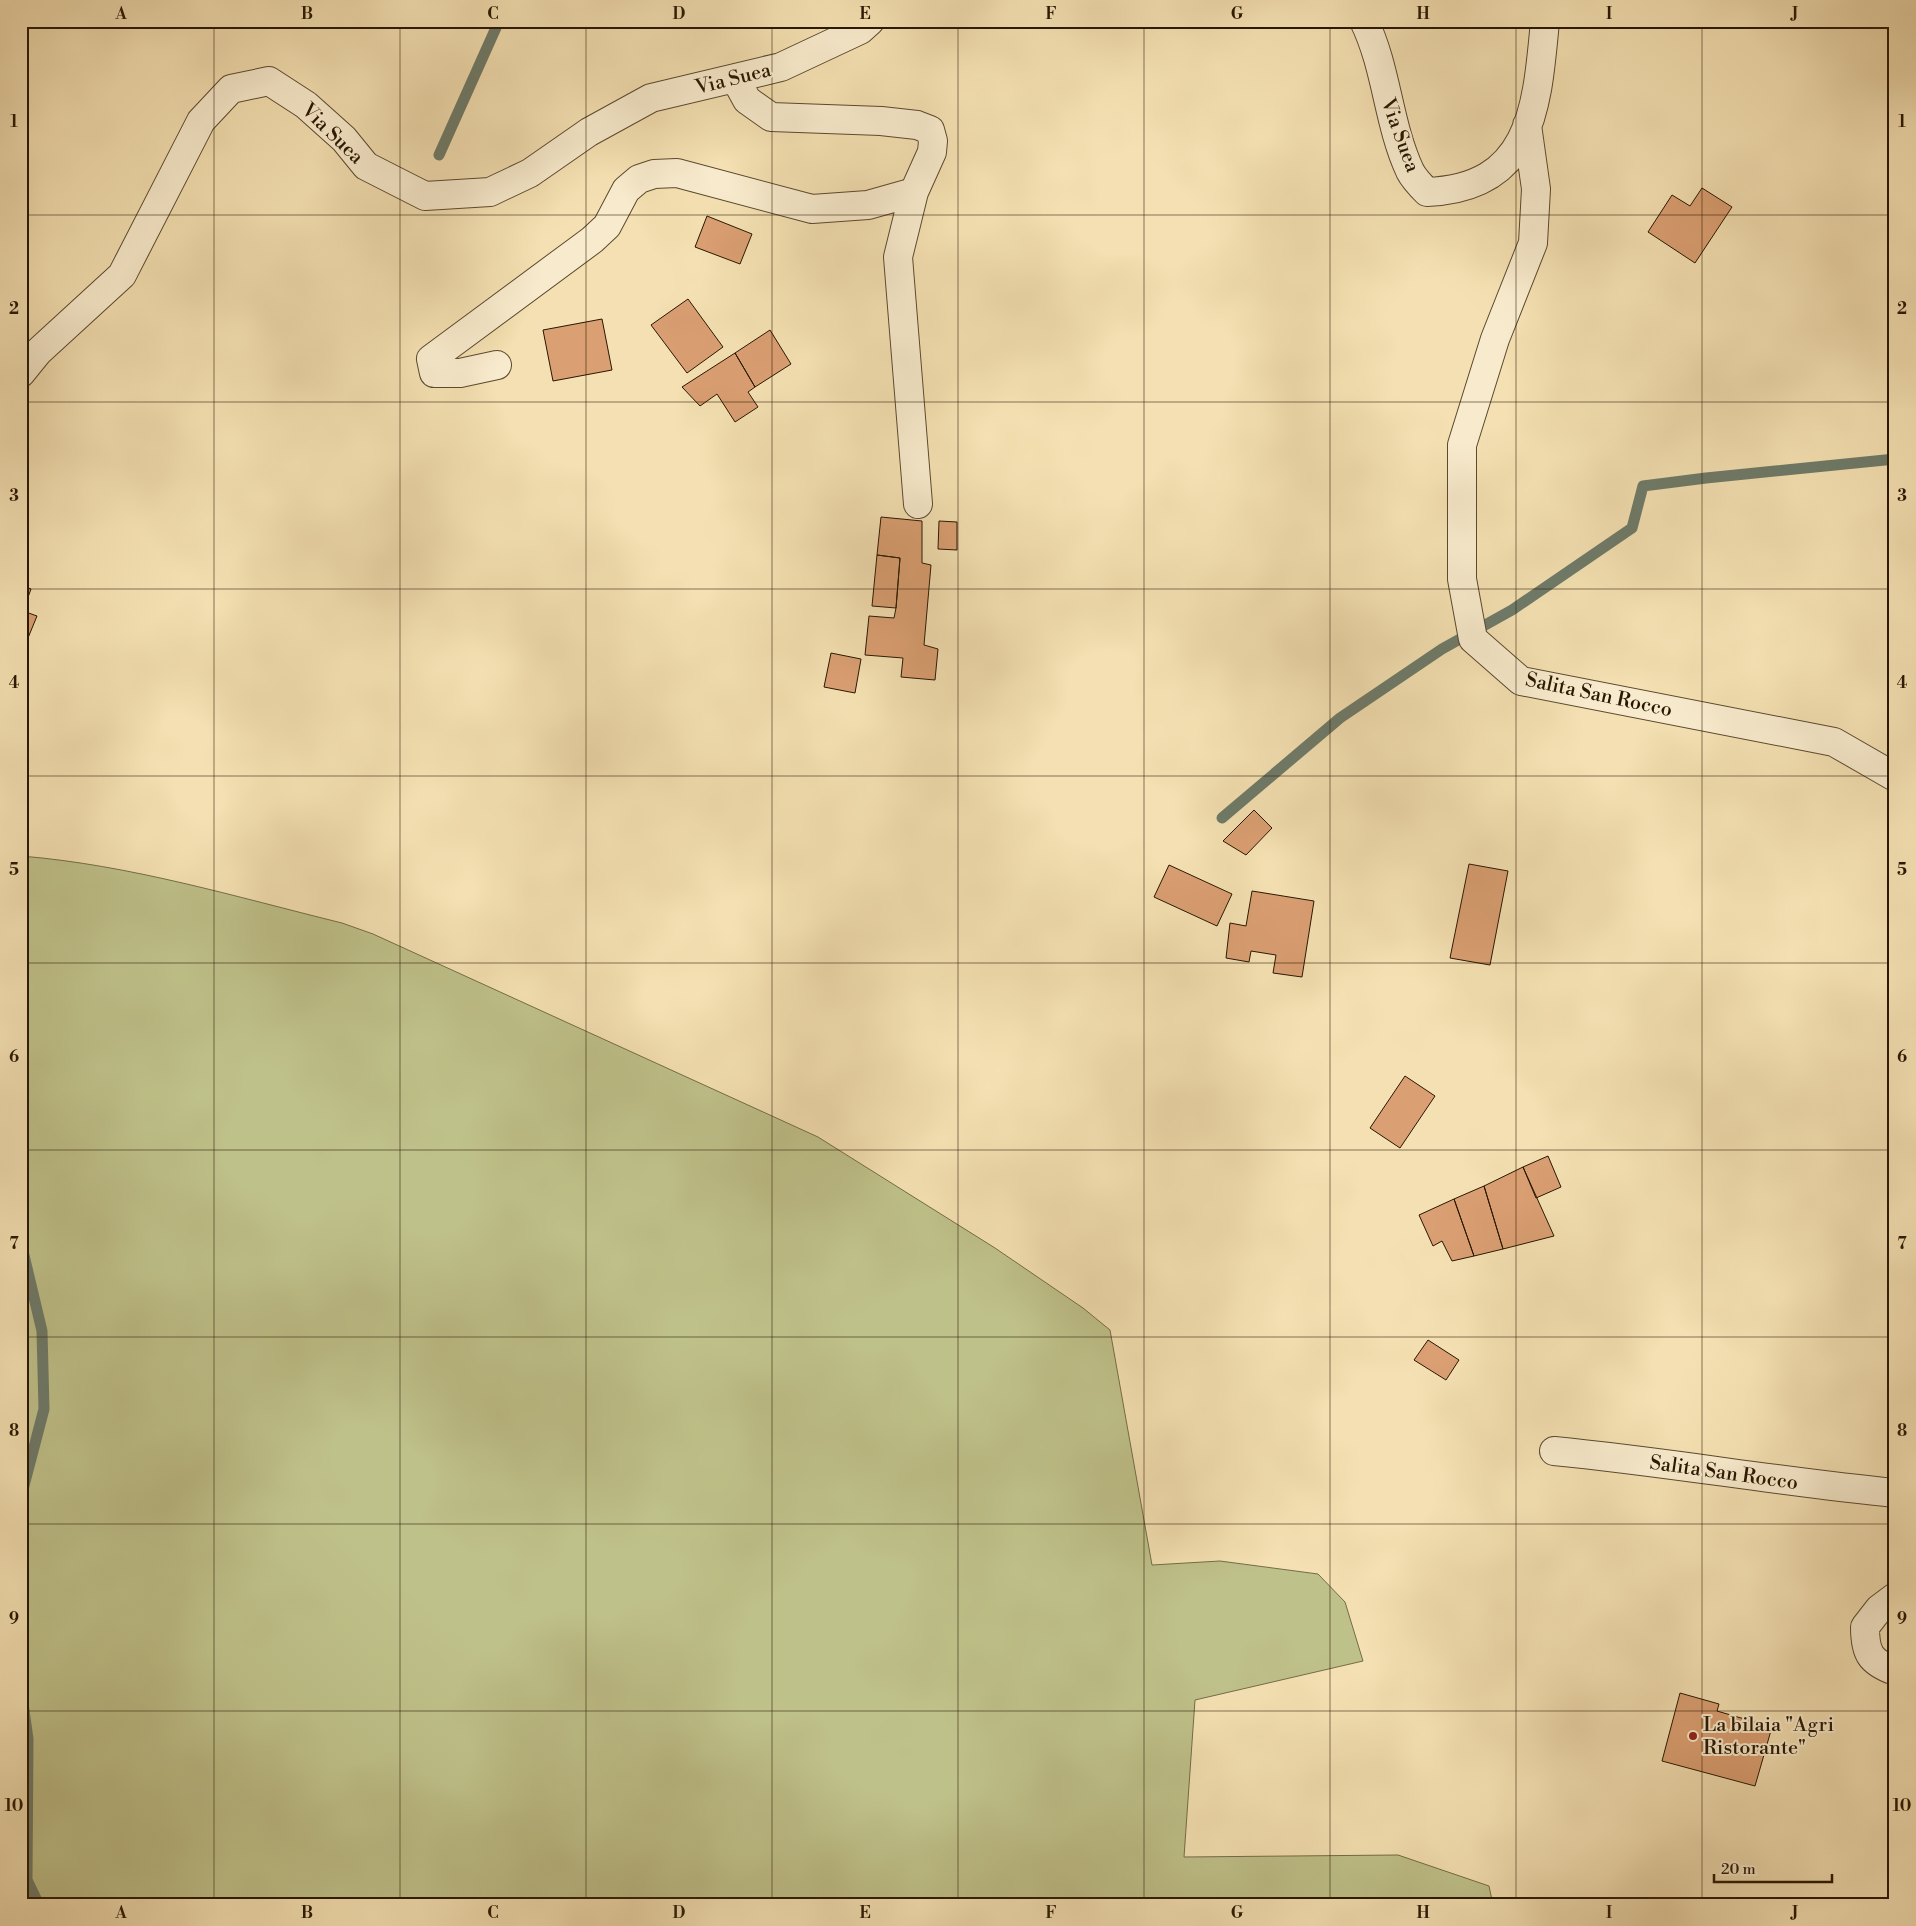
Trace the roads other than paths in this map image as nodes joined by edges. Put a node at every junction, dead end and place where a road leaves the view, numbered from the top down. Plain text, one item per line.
1 (870, 21) edge
2 (1364, 21) edge
3 (1544, 21) edge
4 (735, 78) junction
5 (1527, 125) junction
6 (914, 192) junction
7 (497, 365) dead end
8 (21, 373) edge
9 (918, 504) dead end
10 (1895, 777) edge
11 (1554, 1451) dead end
12 (1895, 1493) edge
13 (1895, 1597) edge
14 (1895, 1671) edge

1 - 4 street, Via Suea
2 - 5 street, Via Suea
3 - 5 street, Via Suea
4 - 6 street
4 - 8 street, Via Suea
5 - 10 street, Salita San Rocco
6 - 7 street
6 - 9 street
11 - 12 street, Salita San Rocco
13 - 14 street

